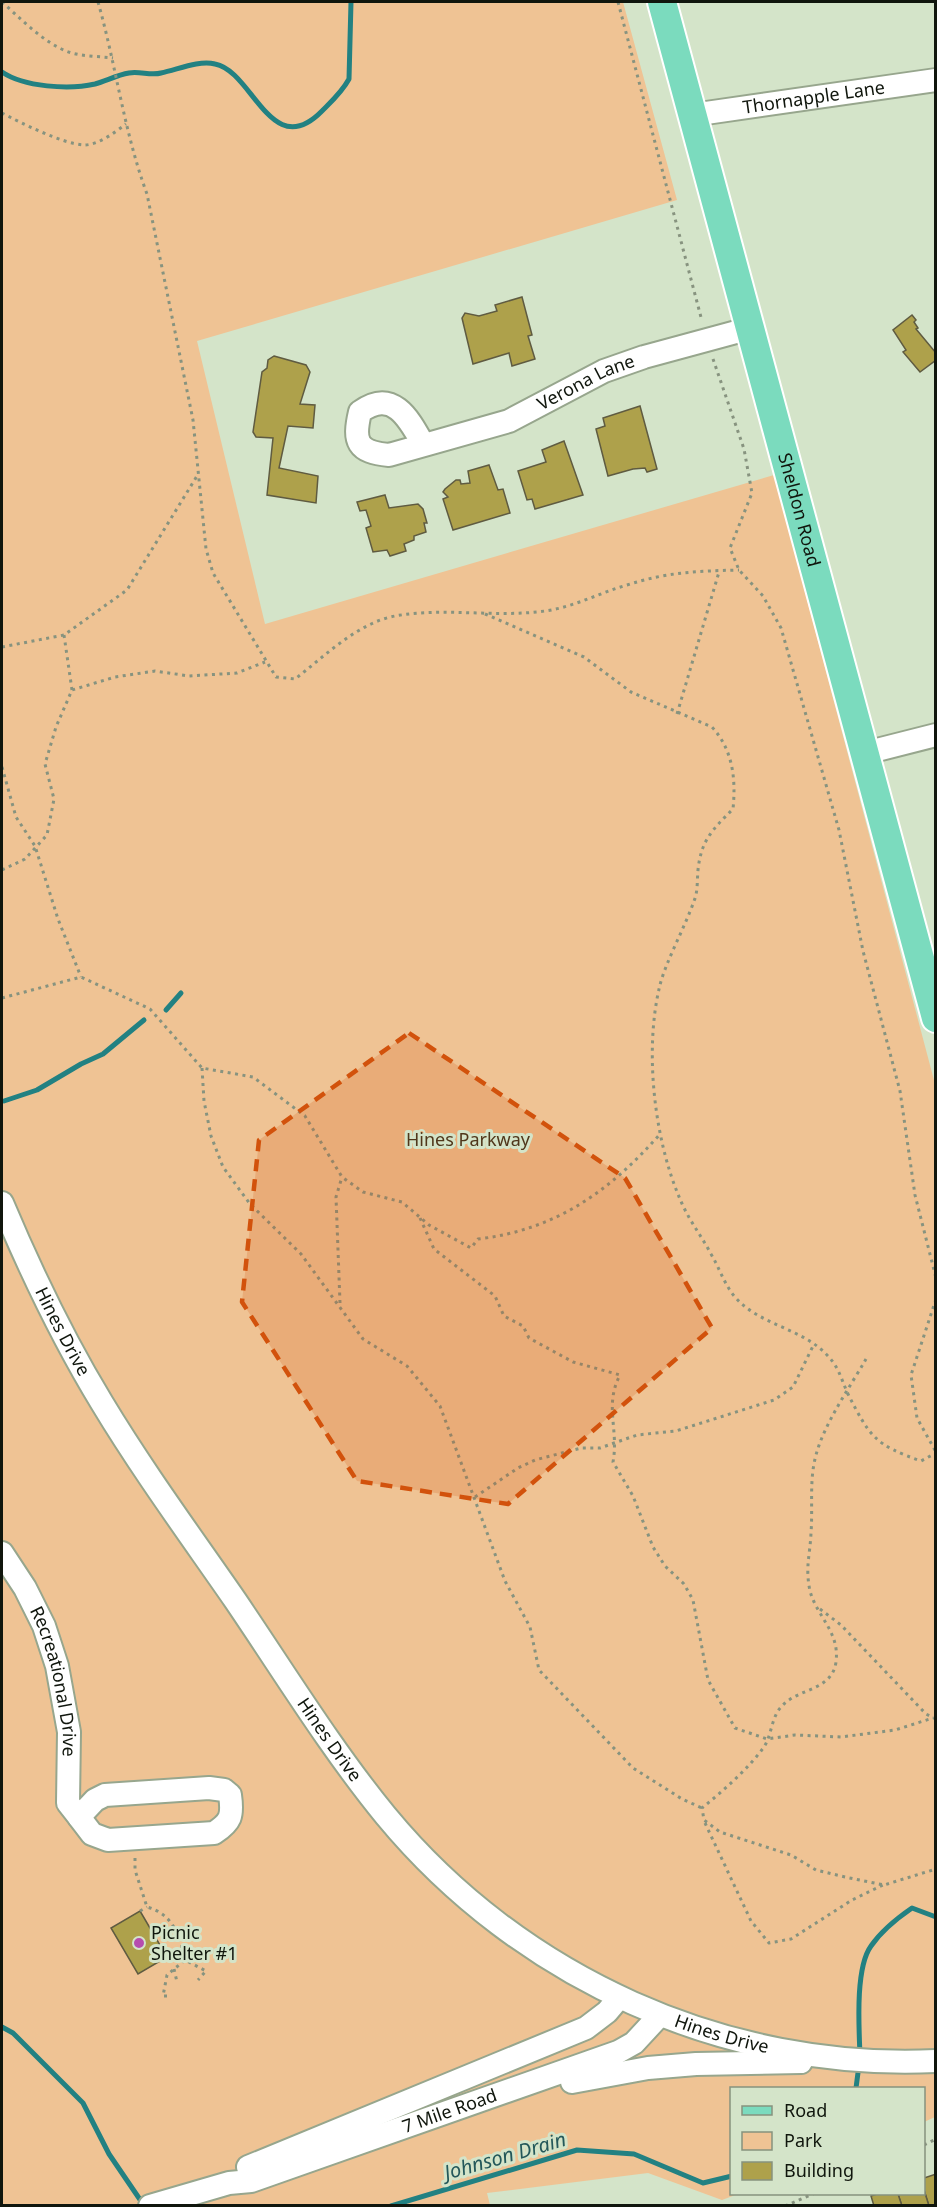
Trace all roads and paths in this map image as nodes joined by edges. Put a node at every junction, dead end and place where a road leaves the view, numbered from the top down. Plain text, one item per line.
1 (2, 2) edge
2 (98, 2) edge
3 (618, 2) edge
4 (662, 2) edge
5 (113, 58) junction
6 (936, 80) edge
7 (2, 113) edge
8 (692, 115) junction
9 (127, 123) junction
10 (751, 328) junction
11 (707, 340) junction
12 (423, 444) dead end
13 (198, 474) junction
14 (739, 570) junction
15 (719, 571) junction
16 (484, 613) junction
17 (64, 635) junction
18 (2, 647) edge
19 (266, 661) junction
20 (72, 690) junction
21 (677, 714) junction
22 (936, 735) edge
23 (865, 753) junction
24 (2, 767) edge
25 (35, 846) junction
26 (2, 870) edge
27 (81, 977) junction
28 (2, 998) edge
29 (935, 1013) edge
30 (202, 1068) junction
31 (661, 1133) junction
32 (342, 1177) junction
33 (2, 1203) edge
34 (420, 1218) junction
35 (936, 1278) edge
36 (936, 1299) edge
37 (340, 1304) junction
38 (814, 1344) junction
39 (866, 1359) dead end
40 (848, 1392) junction
41 (617, 1443) junction
42 (936, 1453) edge
43 (474, 1497) junction
44 (2, 1553) edge
45 (817, 1606) junction
46 (934, 1718) edge
47 (767, 1739) junction
48 (702, 1808) junction
49 (79, 1818) junction
50 (704, 1820) junction
51 (133, 1838) junction
52 (936, 1869) edge
53 (884, 1885) junction
54 (147, 1907) junction
55 (140, 1911) dead end
56 (183, 1948) junction
57 (167, 1957) dead end
58 (185, 1959) junction
59 (174, 1969) junction
60 (198, 1980) dead end
61 (177, 1982) dead end
62 (167, 1996) dead end
63 (618, 1999) junction
64 (659, 2016) junction
65 (841, 2060) junction
66 (936, 2061) edge
67 (442, 2114) junction
68 (229, 2183) junction
69 (808, 2195) edge
70 (159, 2202) edge
71 (785, 2205) edge

1 - 5 path
2 - 5 path
3 - 11 path
4 - 8 main road, Sheldon Road
5 - 9 path
6 - 8 street, Thornapple Lane
7 - 9 path
8 - 10 main road, Sheldon Road
9 - 13 path
10 - 11 street, Verona Lane
10 - 23 main road, Sheldon Road
11 - 12 street, Verona Lane
11 - 14 path
13 - 17 path
13 - 19 path
14 - 15 path
14 - 35 path
15 - 16 path
15 - 21 path
16 - 19 path
16 - 21 path
17 - 18 path
17 - 20 path
19 - 20 path
20 - 25 path
21 - 31 path
22 - 23 street
23 - 29 main road, Sheldon Road
24 - 25 path
25 - 26 path
25 - 27 path
27 - 28 path
27 - 30 path
30 - 32 path
30 - 37 path
31 - 34 path
31 - 38 path
32 - 34 path
32 - 37 path
33 - 63 street, Hines Drive
34 - 41 path
36 - 42 path
37 - 43 path
38 - 40 path
38 - 41 path
39 - 40 path
40 - 42 path
40 - 45 path
41 - 43 path
41 - 47 path
43 - 48 path
44 - 49 street, Recreational Drive
45 - 46 path
45 - 47 path
46 - 47 path
47 - 48 path
48 - 50 path
49 - 51 street, Recreational Drive
49 - 51 street, Recreational Drive
50 - 53 path
50 - 53 path
51 - 54 path
52 - 53 path
54 - 55 path
54 - 56 path
56 - 57 path
56 - 58 path
58 - 59 path
58 - 60 path
59 - 61 path
59 - 62 path
63 - 64 street, Hines Drive
63 - 68 street, 7 Mile Road
64 - 65 street, Hines Drive
64 - 67 street, 7 Mile Road
65 - 66 street
65 - 67 street
67 - 68 street, 7 Mile Road
68 - 70 street, 7 Mile Road
69 - 71 path

